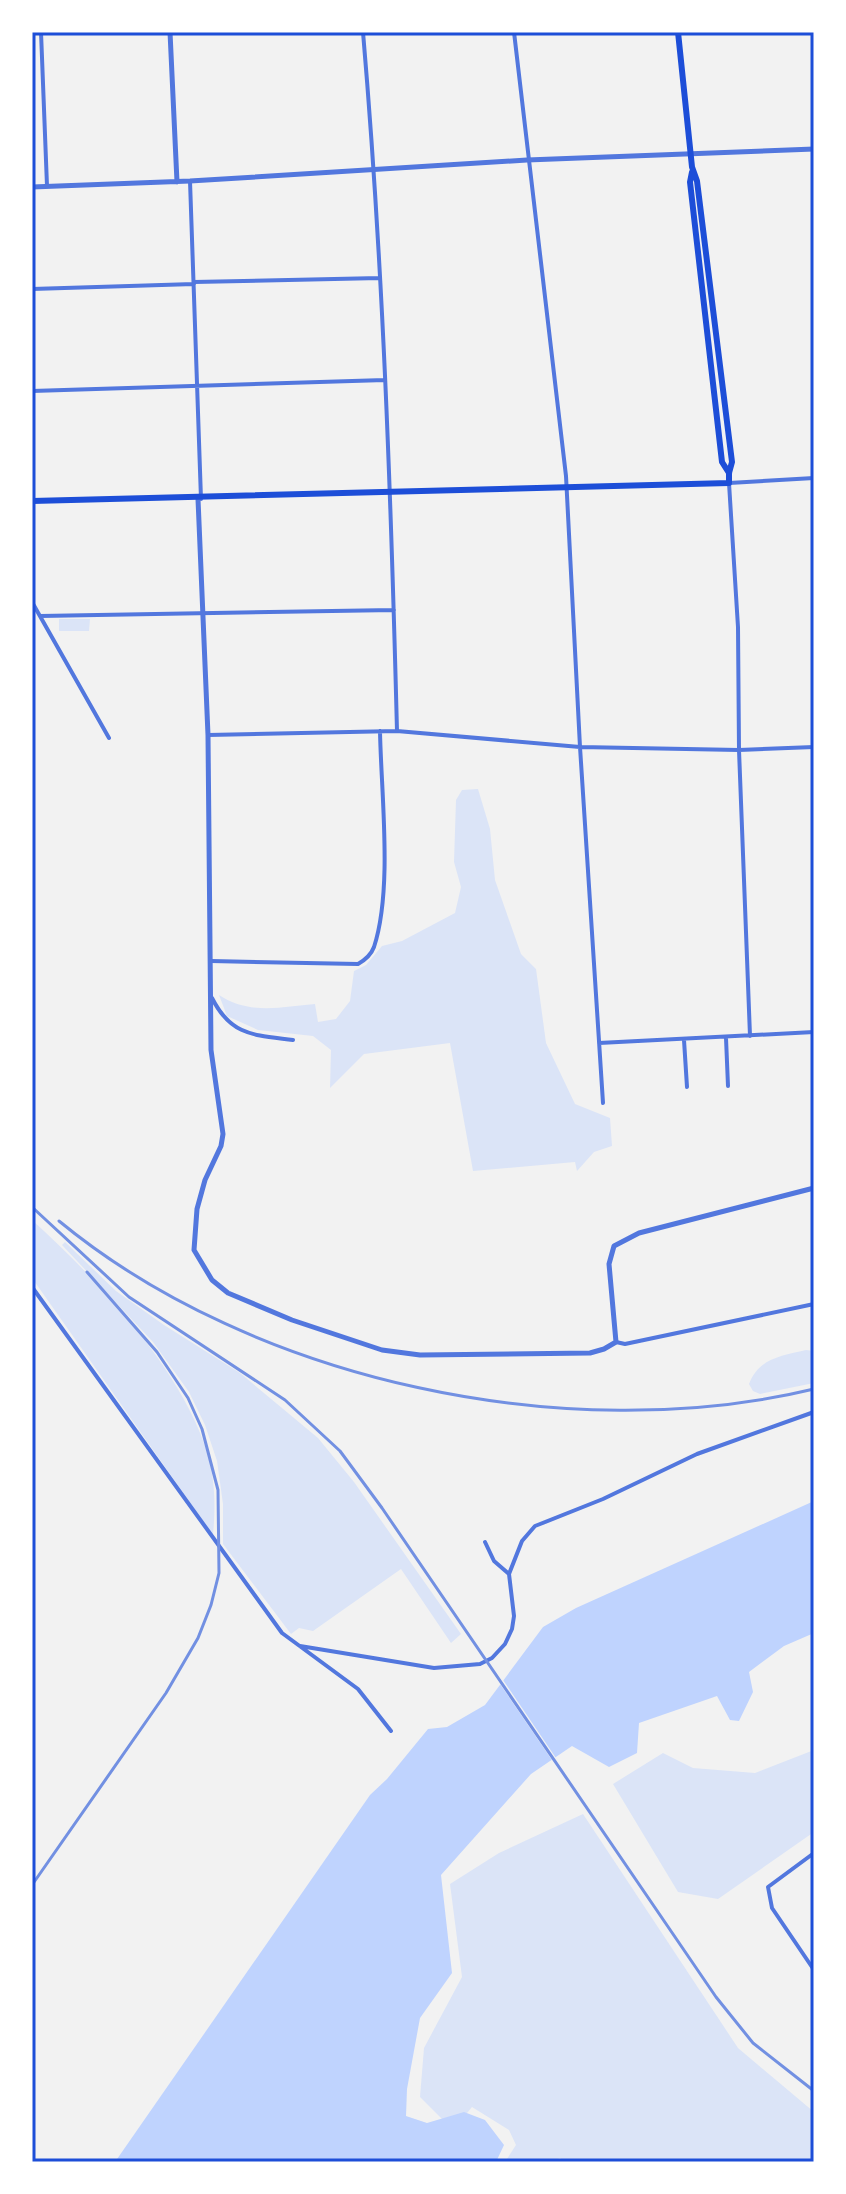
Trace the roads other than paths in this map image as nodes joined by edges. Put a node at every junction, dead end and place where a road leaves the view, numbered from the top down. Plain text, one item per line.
1 (41, 32) edge
2 (170, 32) edge
3 (363, 32) edge
4 (514, 32) edge
5 (678, 32) edge
6 (814, 149) edge
7 (690, 154) junction
8 (527, 160) junction
9 (375, 171) junction
10 (190, 181) junction
11 (177, 182) junction
12 (47, 186) junction
13 (32, 187) edge
14 (380, 277) junction
15 (194, 283) junction
16 (32, 289) edge
17 (386, 380) junction
18 (198, 385) junction
19 (32, 391) edge
20 (814, 478) edge
21 (729, 483) junction
22 (567, 489) junction
23 (391, 493) junction
24 (200, 499) junction
25 (32, 501) edge
26 (32, 602) edge
27 (394, 610) junction
28 (201, 614) junction
29 (40, 616) junction
30 (380, 731) junction
31 (397, 731) junction
32 (208, 735) junction
33 (109, 738) dead end
34 (580, 747) junction
35 (814, 747) edge
36 (739, 750) junction
37 (211, 961) junction
38 (211, 996) junction
39 (814, 1032) edge
40 (750, 1036) junction
41 (726, 1038) junction
42 (293, 1040) dead end
43 (684, 1040) junction
44 (599, 1043) junction
45 (728, 1086) dead end
46 (687, 1087) dead end
47 (603, 1103) dead end
48 (814, 1188) edge
49 (32, 1287) edge
50 (814, 1304) edge
51 (616, 1342) junction
52 (814, 1412) edge
53 (485, 1542) dead end
54 (509, 1574) junction
55 (300, 1646) junction
56 (391, 1731) dead end
57 (814, 1853) edge
58 (814, 1970) edge

1 - 12 street
2 - 11 street
3 - 9 street
4 - 8 street
5 - 7 main road
6 - 7 street
7 - 8 street
7 - 21 main road
8 - 9 street
8 - 22 street
9 - 10 street
9 - 14 street
10 - 11 street
10 - 15 street
11 - 12 street
12 - 13 street
14 - 15 street
14 - 17 street
15 - 16 street
15 - 18 street
17 - 18 street
17 - 23 street
18 - 19 street
18 - 24 street
20 - 21 street
21 - 22 main road
21 - 36 street
22 - 23 main road
22 - 34 street
23 - 24 main road
23 - 27 street
24 - 25 main road
24 - 28 street
26 - 29 street
27 - 28 street
27 - 31 street
28 - 29 street
28 - 32 street
29 - 33 street
30 - 31 street
30 - 32 street
30 - 37 street
31 - 34 street
32 - 37 street
34 - 36 street
34 - 44 street
35 - 36 street
36 - 40 street
37 - 38 street
38 - 42 street
38 - 51 street
39 - 40 street
40 - 41 street
41 - 43 street
41 - 45 street
43 - 44 street
43 - 46 street
44 - 47 street
48 - 51 street
49 - 55 street
50 - 51 street
52 - 54 street
53 - 54 street
54 - 55 street
55 - 56 street
57 - 58 street

